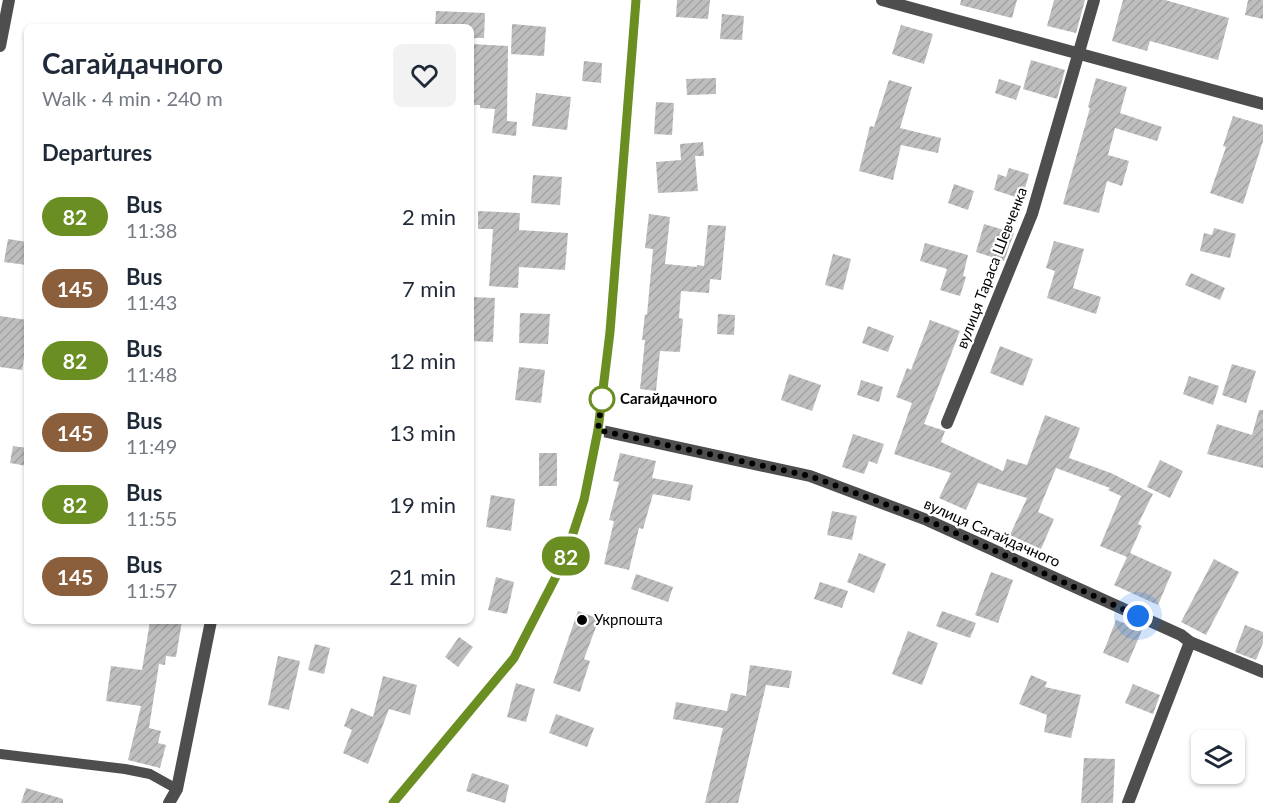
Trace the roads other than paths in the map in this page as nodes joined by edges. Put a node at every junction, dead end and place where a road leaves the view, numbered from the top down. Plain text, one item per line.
1 (9, 0) edge
2 (636, 0) edge
3 (882, 0) edge
4 (1094, 0) edge
5 (0, 46) edge
6 (1079, 53) junction
7 (1263, 104) edge
8 (947, 423) dead end
9 (598, 430) junction
10 (210, 624) edge
11 (1190, 642) junction
12 (1263, 672) edge
13 (0, 754) edge
14 (177, 789) junction
15 (169, 803) edge
16 (393, 803) edge
17 (1128, 803) edge

1 - 5 street
2 - 9 main road
3 - 6 street
4 - 6 street, вулиця Тараса Шевченка
6 - 7 street
6 - 8 street, вулиця Тараса Шевченка
9 - 11 street, вулиця Сагайдачного
9 - 16 main road
10 - 14 street
11 - 12 street, вулиця Сагайдачного
11 - 17 street
13 - 14 lane
14 - 15 street

